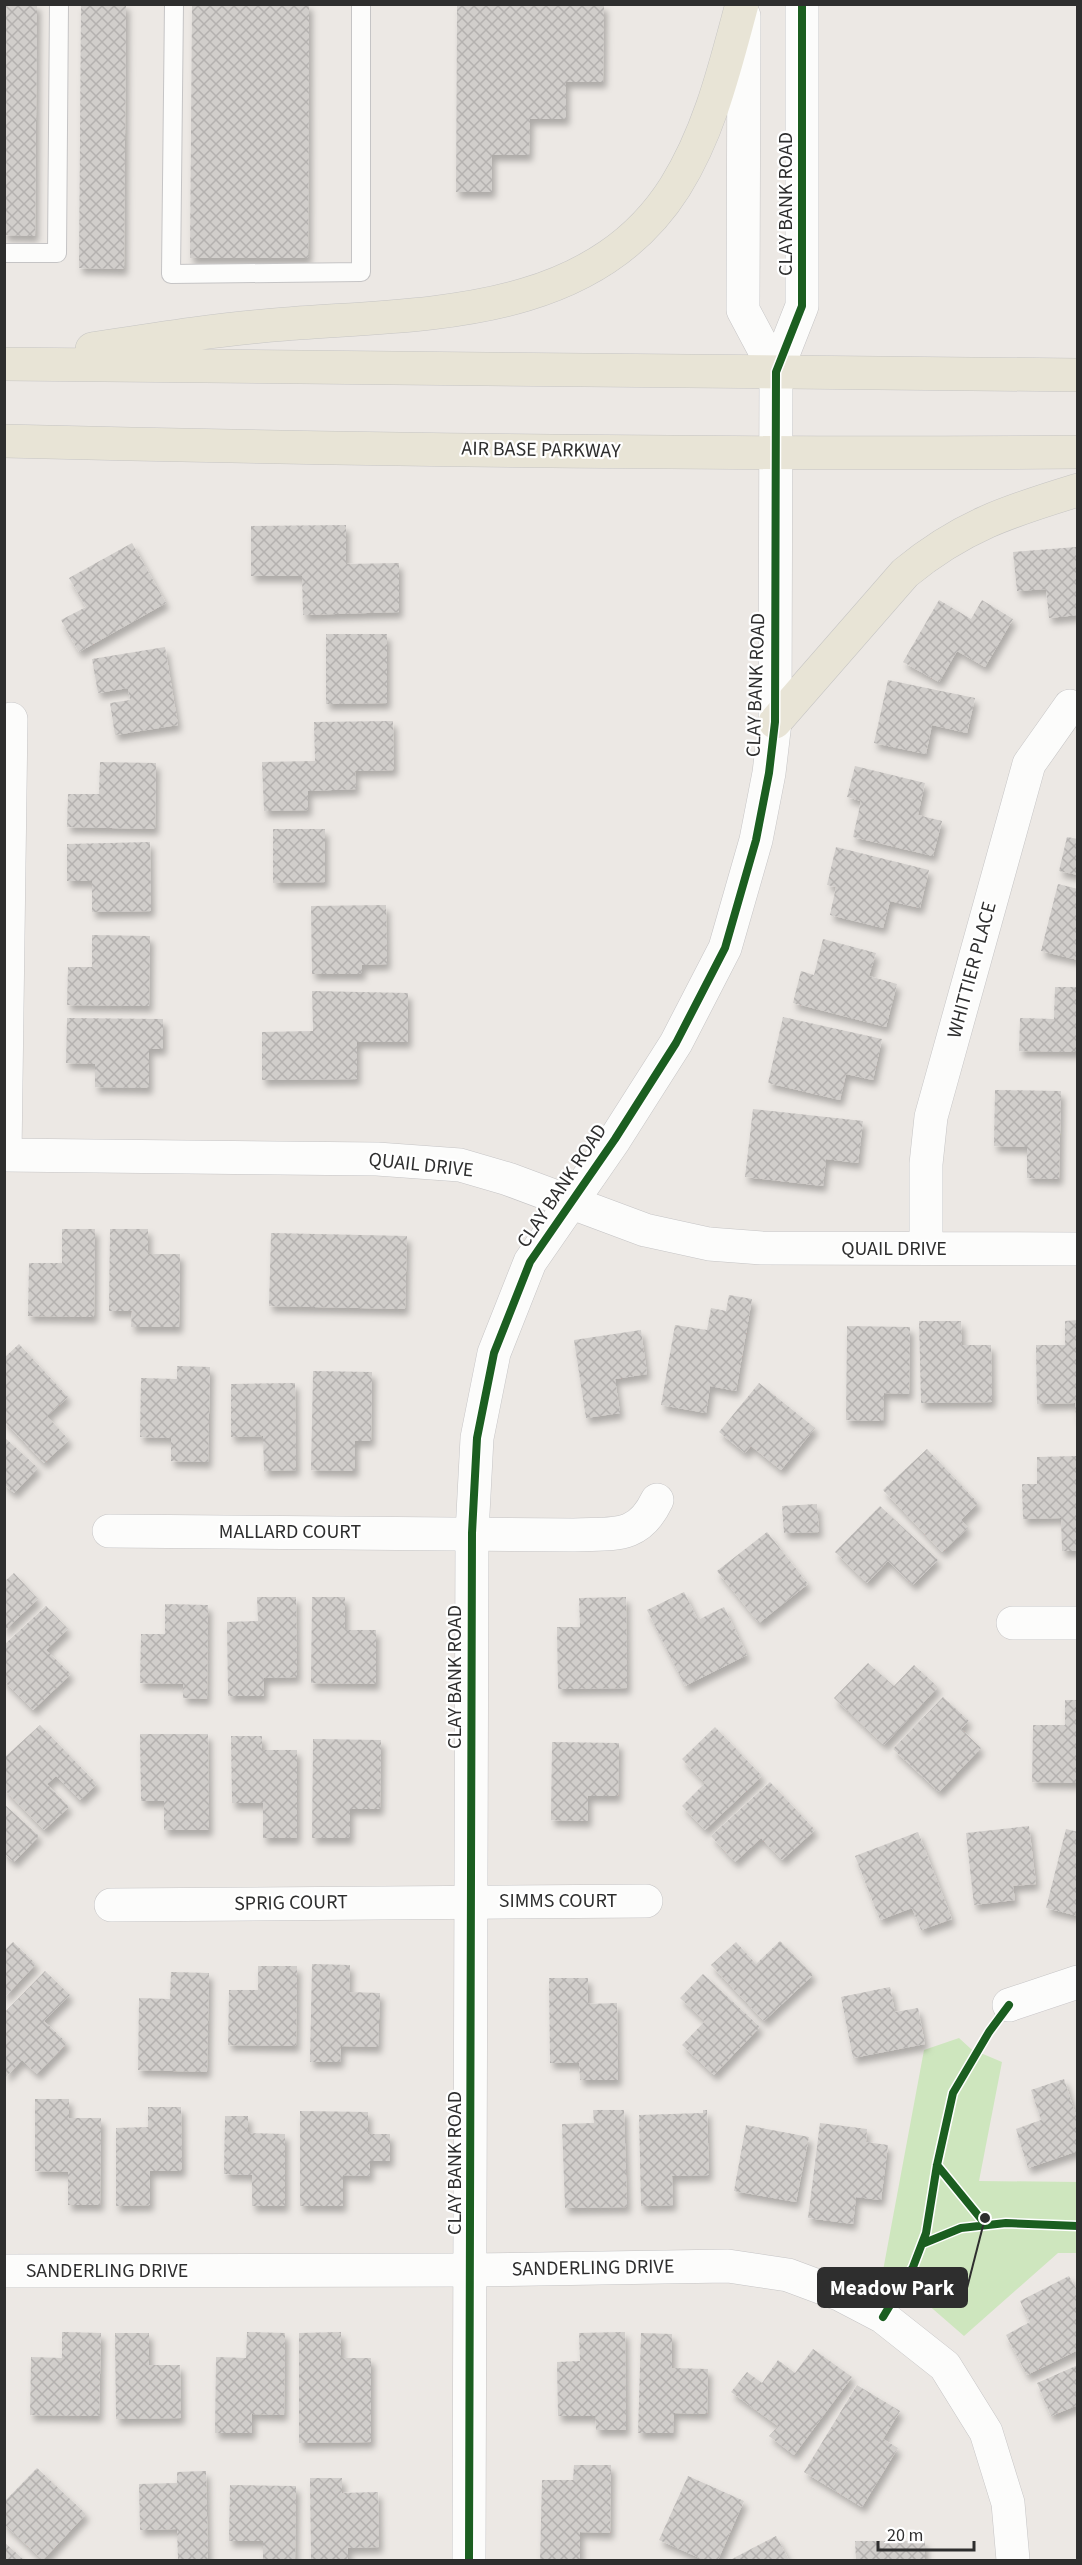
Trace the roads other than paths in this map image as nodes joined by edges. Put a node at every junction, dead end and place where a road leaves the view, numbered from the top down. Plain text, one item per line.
1 (59, 4) edge
2 (174, 4) edge
3 (361, 4) edge
4 (743, 4) edge
5 (802, 4) edge
6 (4, 253) edge
7 (4, 363) edge
8 (776, 372) junction
9 (1077, 375) edge
10 (4, 441) edge
11 (1077, 452) edge
12 (775, 453) junction
13 (1077, 490) edge
14 (1070, 706) dead end
15 (11, 719) dead end
16 (775, 722) junction
17 (5, 1155) edge
18 (572, 1202) junction
19 (926, 1248) junction
20 (1077, 1249) edge
21 (657, 1500) dead end
22 (108, 1531) dead end
23 (472, 1533) junction
24 (1012, 1623) dead end
25 (1077, 1623) edge
26 (470, 1901) junction
27 (646, 1901) dead end
28 (111, 1905) dead end
29 (1077, 1982) edge
30 (1009, 2005) dead end
31 (472, 2270) junction
32 (4, 2271) edge
33 (469, 2560) edge
34 (1013, 2560) edge

1 - 6 lane
2 - 3 lane
4 - 7 main road
4 - 8 street, CLAY BANK ROAD
5 - 8 street, CLAY BANK ROAD
7 - 8 main road
8 - 9 main road
8 - 12 street, CLAY BANK ROAD
10 - 12 main road, AIR BASE PARKWAY
11 - 12 main road, AIR BASE PARKWAY
12 - 16 street, CLAY BANK ROAD
13 - 16 main road
14 - 19 street, WHITTIER PLACE
15 - 17 street
16 - 18 street, CLAY BANK ROAD
17 - 18 street, QUAIL DRIVE
18 - 19 street, QUAIL DRIVE
18 - 23 street, CLAY BANK ROAD
19 - 20 street, QUAIL DRIVE
21 - 23 street, MALLARD COURT
22 - 23 street, MALLARD COURT
23 - 26 street, CLAY BANK ROAD
24 - 25 street
26 - 27 street, SIMMS COURT
26 - 28 street, SPRIG COURT
26 - 31 street, CLAY BANK ROAD
29 - 30 street
31 - 32 street, SANDERLING DRIVE
31 - 33 street, CLAY BANK ROAD
31 - 34 street, SANDERLING DRIVE

